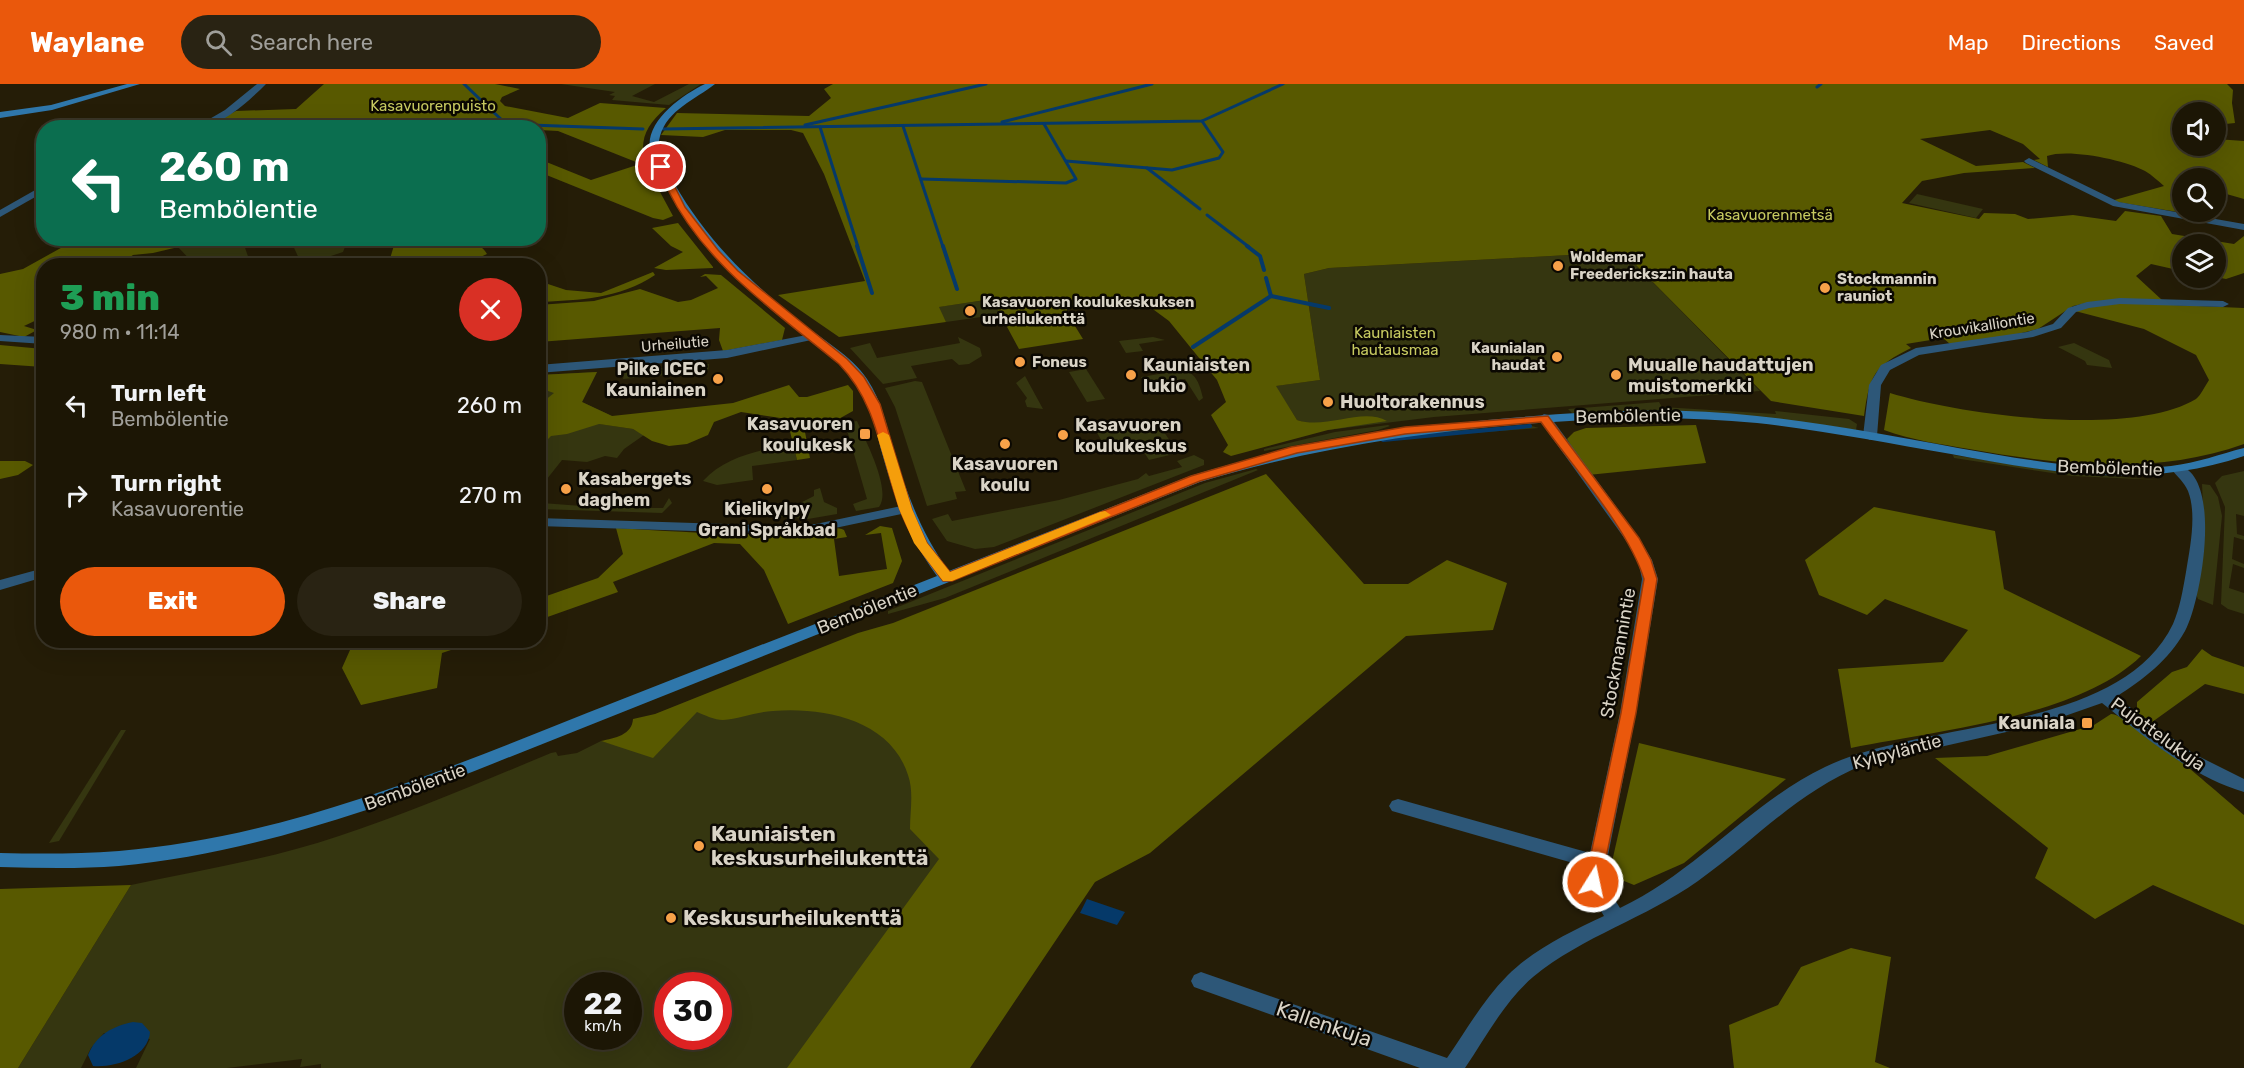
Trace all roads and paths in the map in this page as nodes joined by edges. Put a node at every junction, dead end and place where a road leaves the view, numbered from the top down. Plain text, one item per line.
1 (136, 84) edge
2 (262, 84) edge
3 (711, 84) edge
4 (0, 115) edge
5 (213, 120) edge
6 (2029, 161) dead end
7 (36, 193) edge
8 (0, 214) edge
9 (2244, 227) edge
10 (2223, 304) dead end
11 (812, 337) junction
12 (0, 338) edge
13 (36, 340) edge
14 (546, 368) edge
15 (1544, 418) junction
16 (1870, 436) junction
17 (2244, 452) edge
18 (2178, 469) junction
19 (906, 509) junction
20 (546, 522) edge
21 (36, 574) edge
22 (947, 578) junction
23 (0, 585) edge
24 (2104, 696) junction
25 (2244, 786) edge
26 (1398, 806) dead end
27 (0, 860) edge
28 (1596, 862) junction
29 (1616, 918) junction
30 (1201, 981) dead end
31 (1447, 1068) edge
32 (1453, 1068) edge

1 - 4 main road
2 - 5 street
3 - 11 main road
6 - 9 street
7 - 8 street
10 - 16 street, Krouvikalliontie
11 - 14 street, Urheilutie
11 - 19 main road
12 - 13 street
15 - 16 main road, Bembölentie
15 - 22 main road, Bembölentie
15 - 28 street, Stockmannintie
16 - 18 main road, Bembölentie
17 - 18 main road, Bembölentie
18 - 24 street, Kylpyläntie
19 - 20 street
19 - 22 main road
21 - 23 street
22 - 27 main road, Bembölentie
24 - 25 street, Pujottelukuja
24 - 29 street, Kylpyläntie
26 - 28 street
28 - 29 street, Stockmannintie
29 - 32 street, Kylpyläntie
30 - 31 street, Kallenkuja

